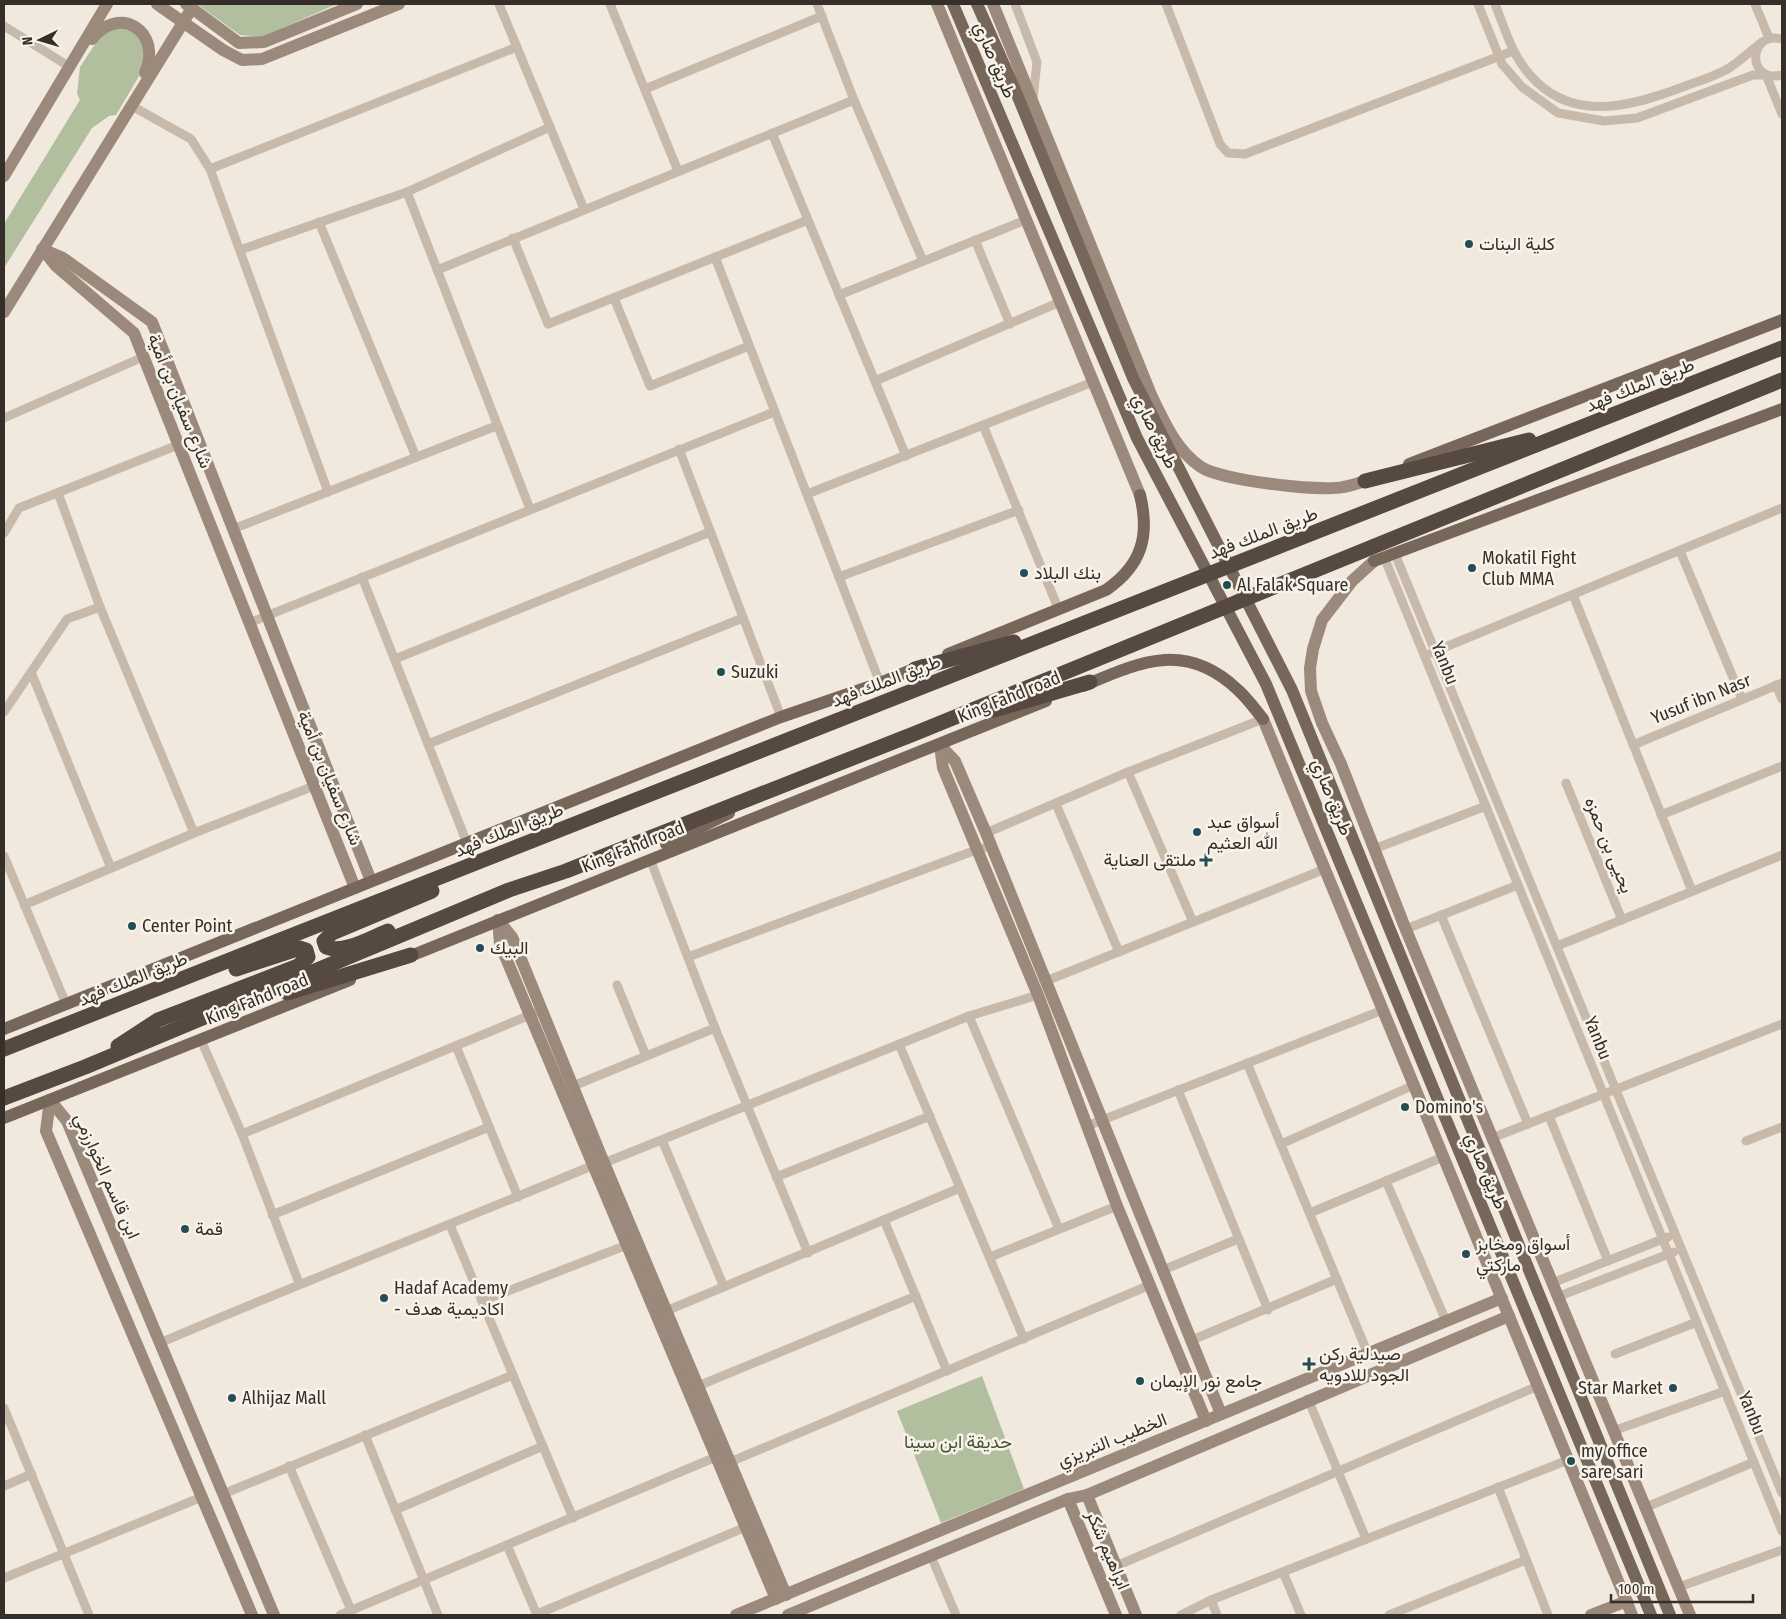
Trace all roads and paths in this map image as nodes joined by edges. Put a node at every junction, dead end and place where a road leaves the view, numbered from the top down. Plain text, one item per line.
1 (107, 4) edge
2 (158, 4) edge
3 (357, 4) edge
4 (399, 4) edge
5 (499, 4) edge
6 (817, 4) edge
7 (937, 4) edge
8 (953, 4) edge
9 (977, 4) edge
10 (993, 4) edge
11 (1015, 4) edge
12 (1166, 4) edge
13 (1478, 4) edge
14 (1494, 4) edge
15 (1755, 4) edge
16 (613, 5) edge
17 (189, 6) edge
18 (822, 16) junction
19 (182, 22) junction
20 (4, 26) edge
21 (1782, 39) edge
22 (1765, 40) junction
23 (517, 47) junction
24 (1514, 51) junction
25 (1499, 57) junction
26 (70, 67) junction
27 (1766, 75) junction
28 (1782, 75) edge
29 (645, 89) junction
30 (854, 100) junction
31 (1032, 101) junction
32 (132, 106) junction
33 (1782, 114) edge
34 (550, 127) junction
35 (772, 133) junction
36 (210, 169) junction
37 (678, 171) junction
38 (4, 176) edge
39 (407, 192) junction
40 (584, 208) junction
41 (808, 220) junction
42 (1026, 220) junction
43 (319, 222) junction
44 (513, 238) junction
45 (975, 240) junction
46 (42, 250) junction
47 (240, 250) junction
48 (715, 258) junction
49 (923, 261) junction
50 (437, 270) junction
51 (840, 295) junction
52 (614, 298) junction
53 (1060, 302) junction
54 (4, 312) edge
55 (1782, 320) edge
56 (1010, 324) junction
57 (749, 346) junction
58 (1782, 348) edge
59 (143, 357) junction
60 (1782, 380) edge
61 (875, 381) junction
62 (1093, 382) junction
63 (1782, 409) edge
64 (774, 412) junction
65 (4, 418) edge
66 (983, 425) junction
67 (1589, 425) junction
68 (496, 426) junction
69 (178, 445) junction
70 (679, 449) junction
71 (906, 456) junction
72 (416, 457) junction
73 (1365, 481) junction
74 (58, 492) junction
75 (328, 492) junction
76 (806, 494) junction
77 (1140, 495) joint
78 (1782, 508) edge
79 (530, 509) junction
80 (1018, 510) junction
81 (233, 529) junction
82 (710, 532) junction
83 (4, 533) edge
84 (1680, 551) junction
85 (1385, 557) junction
86 (362, 577) junction
87 (839, 577) junction
88 (1572, 595) junction
89 (100, 607) junction
90 (1058, 608) junction
91 (267, 615) junction
92 (744, 618) junction
93 (249, 623) junction
94 (1083, 624) junction
95 (1436, 652) junction
96 (1424, 656) junction
97 (395, 659) junction
98 (915, 669) junction
99 (31, 672) junction
100 (1090, 682) junction
101 (880, 683) junction
102 (1779, 684) edge
103 (1742, 699) junction
104 (1782, 700) edge
105 (4, 712) edge
106 (781, 716) junction
107 (1263, 719) junction
108 (916, 733) junction
109 (428, 744) junction
110 (940, 745) junction
111 (1633, 745) junction
112 (1782, 766) edge
113 (1128, 772) junction
114 (1566, 783) dead end
115 (314, 786) junction
116 (784, 786) junction
117 (1056, 804) junction
118 (1486, 806) junction
119 (1661, 815) junction
120 (560, 830) junction
121 (194, 833) junction
122 (986, 833) junction
123 (467, 843) junction
124 (991, 846) junction
125 (1374, 848) junction
126 (976, 850) junction
127 (1782, 855) edge
128 (4, 856) edge
129 (650, 859) junction
130 (111, 868) junction
131 (1325, 869) junction
132 (371, 882) junction
133 (1518, 885) junction
134 (355, 888) junction
135 (576, 889) junction
136 (509, 890) junction
137 (1692, 891) junction
138 (24, 905) junction
139 (1441, 915) junction
140 (498, 920) junction
141 (1622, 920) junction
142 (1193, 922) junction
143 (1406, 929) junction
144 (1557, 946) junction
145 (1119, 952) junction
146 (411, 955) junction
147 (688, 957) junction
148 (1046, 981) junction
149 (617, 985) dead end
150 (1038, 995) junction
151 (66, 1004) junction
152 (1383, 1010) junction
153 (537, 1013) junction
154 (968, 1016) junction
155 (86, 1018) junction
156 (204, 1018) junction
157 (1782, 1024) edge
158 (715, 1028) junction
159 (4, 1029) edge
160 (201, 1040) junction
161 (899, 1044) junction
162 (456, 1046) junction
163 (4, 1049) edge
164 (646, 1056) junction
165 (1248, 1063) junction
166 (85, 1067) junction
167 (1414, 1085) junction
168 (573, 1086) junction
169 (1178, 1090) junction
170 (1616, 1090) junction
171 (1604, 1094) junction
172 (4, 1098) edge
173 (50, 1100) junction
174 (747, 1105) junction
175 (930, 1116) junction
176 (1549, 1116) junction
177 (4, 1118) edge
178 (1103, 1120) junction
179 (1528, 1124) junction
180 (1087, 1126) junction
181 (489, 1127) junction
182 (1782, 1127) edge
183 (242, 1134) junction
184 (1492, 1138) junction
185 (662, 1140) junction
186 (1746, 1142) dead end
187 (1281, 1144) junction
188 (1444, 1157) junction
189 (599, 1164) junction
190 (776, 1177) junction
191 (1386, 1181) junction
192 (960, 1188) junction
193 (518, 1197) junction
194 (1118, 1206) junction
195 (1310, 1213) junction
196 (272, 1215) junction
197 (884, 1220) junction
198 (450, 1225) junction
199 (1059, 1229) junction
200 (1676, 1234) junction
201 (1238, 1239) junction
202 (1663, 1239) junction
203 (627, 1245) junction
204 (1682, 1249) junction
205 (808, 1253) junction
206 (1669, 1254) junction
207 (990, 1257) junction
208 (1608, 1261) junction
209 (1163, 1270) junction
210 (1337, 1279) junction
211 (1552, 1283) junction
212 (299, 1284) junction
213 (1150, 1285) junction
214 (724, 1287) junction
215 (916, 1296) junction
216 (1558, 1297) junction
217 (1502, 1298) junction
218 (482, 1301) junction
219 (1268, 1310) junction
220 (666, 1311) junction
221 (1509, 1316) junction
222 (1446, 1321) junction
223 (1697, 1322) junction
224 (1024, 1338) junction
225 (1192, 1340) junction
226 (160, 1343) junction
227 (1368, 1354) junction
228 (1615, 1354) dead end
229 (947, 1371) junction
230 (513, 1375) junction
231 (698, 1386) junction
232 (1538, 1386) junction
233 (1725, 1391) junction
234 (1308, 1399) junction
235 (4, 1408) edge
236 (1221, 1414) junction
237 (192, 1419) junction
238 (1206, 1421) junction
239 (172, 1428) junction
240 (1613, 1431) junction
241 (365, 1435) junction
242 (543, 1446) junction
243 (716, 1457) junction
244 (1568, 1460) junction
245 (730, 1462) junction
246 (1754, 1462) junction
247 (289, 1466) junction
248 (1338, 1471) junction
249 (32, 1474) junction
250 (4, 1486) edge
251 (1498, 1487) junction
252 (1782, 1493) edge
253 (223, 1494) junction
254 (1087, 1494) junction
255 (202, 1497) junction
256 (1068, 1499) junction
257 (1644, 1508) junction
258 (395, 1510) junction
259 (573, 1518) junction
260 (746, 1527) junction
261 (1782, 1530) edge
262 (1366, 1539) junction
263 (507, 1545) junction
264 (1782, 1550) edge
265 (64, 1553) junction
266 (931, 1556) junction
267 (1526, 1560) junction
268 (1116, 1566) junction
269 (1283, 1572) junction
270 (4, 1578) edge
271 (424, 1580) junction
272 (1679, 1587) junction
273 (781, 1597) junction
274 (1211, 1600) junction
275 (1626, 1601) junction
276 (352, 1610) junction
277 (537, 1614) edge
278 (89, 1615) edge
279 (252, 1615) edge
280 (274, 1615) edge
281 (340, 1615) edge
282 (438, 1615) edge
283 (736, 1615) edge
284 (788, 1615) edge
285 (956, 1615) edge
286 (1116, 1615) edge
287 (1136, 1615) edge
288 (1181, 1615) edge
289 (1217, 1615) edge
290 (1301, 1615) edge
291 (1389, 1615) edge
292 (1548, 1615) edge
293 (1590, 1615) edge
294 (1632, 1615) edge
295 (1651, 1615) edge
296 (1670, 1615) edge
297 (1690, 1615) edge

1 - 26 street
2 - 19 street
3 - 17 street
4 - 19 street
5 - 23 street
6 - 18 street
7 - 42 street
8 - 295 main road, طريق صاري
9 - 296 main road, طريق صاري
10 - 31 street
11 - 31 street
12 - 25 street
13 - 25 street
14 - 24 street
15 - 22 street
16 - 29 street
17 - 19 street
18 - 29 street
18 - 30 street
19 - 32 street
20 - 26 street
21 - 22 street
22 - 24 street
22 - 27 street
23 - 34 street
23 - 36 street
24 - 25 street
25 - 27 street
26 - 32 street
26 - 38 street
27 - 28 street
27 - 33 street
29 - 37 street
30 - 35 street
30 - 49 street
31 - 73 street
32 - 36 street
32 - 46 street
34 - 39 street
34 - 40 street
35 - 37 street
35 - 41 street
36 - 47 street
37 - 40 street
39 - 43 street
39 - 50 street
40 - 44 street
41 - 48 street
41 - 51 street
42 - 45 street
42 - 53 street
43 - 47 street
43 - 72 street
44 - 50 street
44 - 52 street
45 - 49 street
45 - 56 street
46 - 54 street
46 - 59 street, شارع سفيان بن أمية
46 - 81 street, شارع سفيان بن أمية
47 - 75 street
48 - 52 street
48 - 57 street
49 - 51 street
50 - 68 street
51 - 61 street
52 - 57 street
53 - 56 street
53 - 62 street
55 - 73 main road
56 - 61 street
57 - 64 street
58 - 67 highway, طريق الملك فهد
59 - 65 street
59 - 69 street, شارع سفيان بن أمية
60 - 108 highway
61 - 71 street
62 - 66 street
62 - 77 street
63 - 85 main road
64 - 70 street
64 - 76 street
66 - 71 street
66 - 80 street
67 - 73 highway
67 - 94 highway, طريق الملك فهد
68 - 72 street
68 - 79 street
69 - 74 street
69 - 93 street, شارع سفيان بن أمية
70 - 79 street
70 - 82 street
71 - 76 street
72 - 75 street
74 - 83 street
74 - 89 street
75 - 81 street
76 - 87 street
77 - 90 main road, طريق الملك فهد
78 - 84 street
79 - 86 street
80 - 87 street
80 - 90 street
81 - 91 street, شارع سفيان بن أمية
82 - 92 street
82 - 97 street
84 - 88 street
84 - 103 street
85 - 95 street, Yanbu
85 - 96 street, Yanbu
85 - 125 street
86 - 91 street
86 - 97 street
87 - 101 street
88 - 95 street
88 - 111 street
89 - 99 street
89 - 121 street
90 - 98 main road, طريق الملك فهد
91 - 93 street
91 - 132 street, شارع سفيان بن أمية
92 - 106 street
92 - 109 street
93 - 115 street, شارع سفيان بن أمية
94 - 98 highway
94 - 120 highway, طريق الملك فهد
95 - 96 street
95 - 144 street, Yanbu
96 - 118 street, Yanbu
97 - 109 street
98 - 101 main road, طريق الملك فهد
99 - 105 street
99 - 130 street
100 - 107 main road, King Fahd road
100 - 108 highway
100 - 110 main road, King Fahd road
101 - 106 main road, طريق الملك فهد
102 - 103 street, Yusuf ibn Nasr
102 - 104 street
103 - 111 street, Yusuf ibn Nasr
106 - 123 main road, طريق الملك فهد
107 - 113 street
107 - 131 street
108 - 116 highway
109 - 123 street
110 - 122 street
110 - 126 street
110 - 129 main road, King Fahd road
111 - 119 street
112 - 119 street
113 - 117 street
113 - 142 street
114 - 141 street, يحيى بن حمزه
115 - 121 street
115 - 134 street, شارع سفيان بن أمية
116 - 135 main road
116 - 136 highway
117 - 122 street
117 - 145 street
118 - 125 street
118 - 133 street, Yanbu
119 - 137 street
120 - 136 highway
120 - 155 highway, طريق الملك فهد
121 - 130 street
122 - 124 street
123 - 132 main road, طريق الملك فهد
124 - 126 street
124 - 148 street
125 - 143 street
126 - 147 street
126 - 150 street
127 - 137 street
128 - 138 street
129 - 135 main road, King Fahd road
129 - 147 street
130 - 138 street
131 - 142 street
131 - 152 street
132 - 134 main road, طريق الملك فهد
133 - 139 street
133 - 171 street, Yanbu
134 - 151 main road, طريق الملك فهد
135 - 140 main road, King Fahd road
136 - 156 highway
137 - 141 street
138 - 151 street
139 - 143 street
139 - 179 street
140 - 146 main road, King Fahd road
140 - 153 street
141 - 144 street
142 - 145 street
143 - 184 street
144 - 170 street, Yanbu
145 - 148 street
146 - 156 highway
146 - 160 main road, King Fahd road
147 - 158 street
148 - 178 street
149 - 164 street
150 - 154 street
150 - 180 street
151 - 159 main road, طريق الملك فهد
152 - 165 street
152 - 167 street
153 - 162 street
153 - 168 street
153 - 189 street
154 - 161 street
154 - 199 street
155 - 163 highway, طريق الملك فهد
155 - 166 highway
156 - 166 highway
157 - 170 street
158 - 164 street
158 - 174 street
160 - 173 main road, King Fahd road
160 - 183 street
161 - 174 street
161 - 175 street
162 - 181 street
162 - 183 street
164 - 168 street
165 - 169 street
165 - 187 street
166 - 172 highway
167 - 187 street
167 - 188 street
168 - 189 street
169 - 178 street
169 - 201 street
170 - 171 street
170 - 200 street, Yanbu
171 - 176 street
171 - 202 street, Yanbu
173 - 177 main road, King Fahd road
173 - 226 street, ابن قاسم الخوارزمي
173 - 239 street, ابن قاسم الخوارزمي
174 - 185 street
174 - 190 street
175 - 190 street
175 - 192 street
176 - 179 street
176 - 208 street
178 - 180 street
178 - 209 street
179 - 184 street
180 - 194 street
181 - 193 street
181 - 196 street
182 - 186 street
183 - 196 street
184 - 211 street
185 - 189 street
185 - 214 street
187 - 195 street
188 - 191 street
188 - 217 street
189 - 193 street
189 - 203 street
189 - 220 street
190 - 205 street
191 - 195 street
191 - 222 street
192 - 197 street
192 - 207 street
193 - 198 street
194 - 199 street
194 - 213 street
195 - 210 street
196 - 212 street
197 - 205 street
197 - 215 street
198 - 212 street
198 - 218 street
199 - 207 street
200 - 202 street
200 - 204 street, Yanbu
201 - 209 street
201 - 219 street
202 - 206 street, Yanbu
202 - 208 street
203 - 218 street
203 - 243 street
204 - 206 street
204 - 252 street, Yanbu
205 - 214 street
206 - 216 street
206 - 223 street, Yanbu
207 - 224 street
208 - 211 street
209 - 225 street
210 - 219 street
210 - 227 street
211 - 216 street
212 - 226 street
213 - 224 street
213 - 238 street
214 - 220 street
215 - 229 street
215 - 231 street
216 - 240 street
217 - 221 street
217 - 222 street, الخطيب التبريزي
218 - 230 street
219 - 225 street
220 - 231 street
221 - 232 street
221 - 234 street
222 - 227 street, الخطيب التبريزي
223 - 228 street
223 - 233 street, Yanbu
224 - 229 street
225 - 236 street
226 - 237 street, ابن قاسم الخوارزمي
227 - 236 street, الخطيب التبريزي
229 - 245 street
230 - 241 street
230 - 242 street
231 - 245 street
232 - 244 street
232 - 248 street
233 - 240 street
233 - 246 street, Yanbu
234 - 248 street
234 - 254 street
235 - 249 street
236 - 238 street, الخطيب التبريزي
237 - 239 street
237 - 253 street, ابن قاسم الخوارزمي
238 - 273 street, الخطيب التبريزي
239 - 255 street, ابن قاسم الخوارزمي
240 - 257 street
241 - 247 street
241 - 258 street
242 - 258 street
242 - 259 street
243 - 259 street
243 - 260 street
244 - 251 street
244 - 275 street
245 - 273 street
246 - 257 street
246 - 261 street, Yanbu
247 - 253 street
247 - 276 street
248 - 262 street
248 - 268 street
249 - 250 street
249 - 265 street
251 - 262 street
251 - 267 street
253 - 280 street, ابن قاسم الخوارزمي
254 - 256 street
254 - 268 street
255 - 265 street
255 - 279 street, ابن قاسم الخوارزمي
256 - 266 street
256 - 286 street, ابراهيم شكر
257 - 272 street
258 - 271 street
259 - 263 street
260 - 273 street
260 - 277 street
262 - 269 street
263 - 271 street
263 - 277 street
264 - 272 street
265 - 270 street
265 - 278 street
266 - 284 street
266 - 285 street
267 - 291 street
267 - 292 street
268 - 287 street
269 - 274 street
269 - 290 street
271 - 276 street
271 - 282 street
272 - 297 street
273 - 283 street, الخطيب التبريزي
274 - 288 street
274 - 289 street
275 - 293 street
275 - 294 street
276 - 281 street

